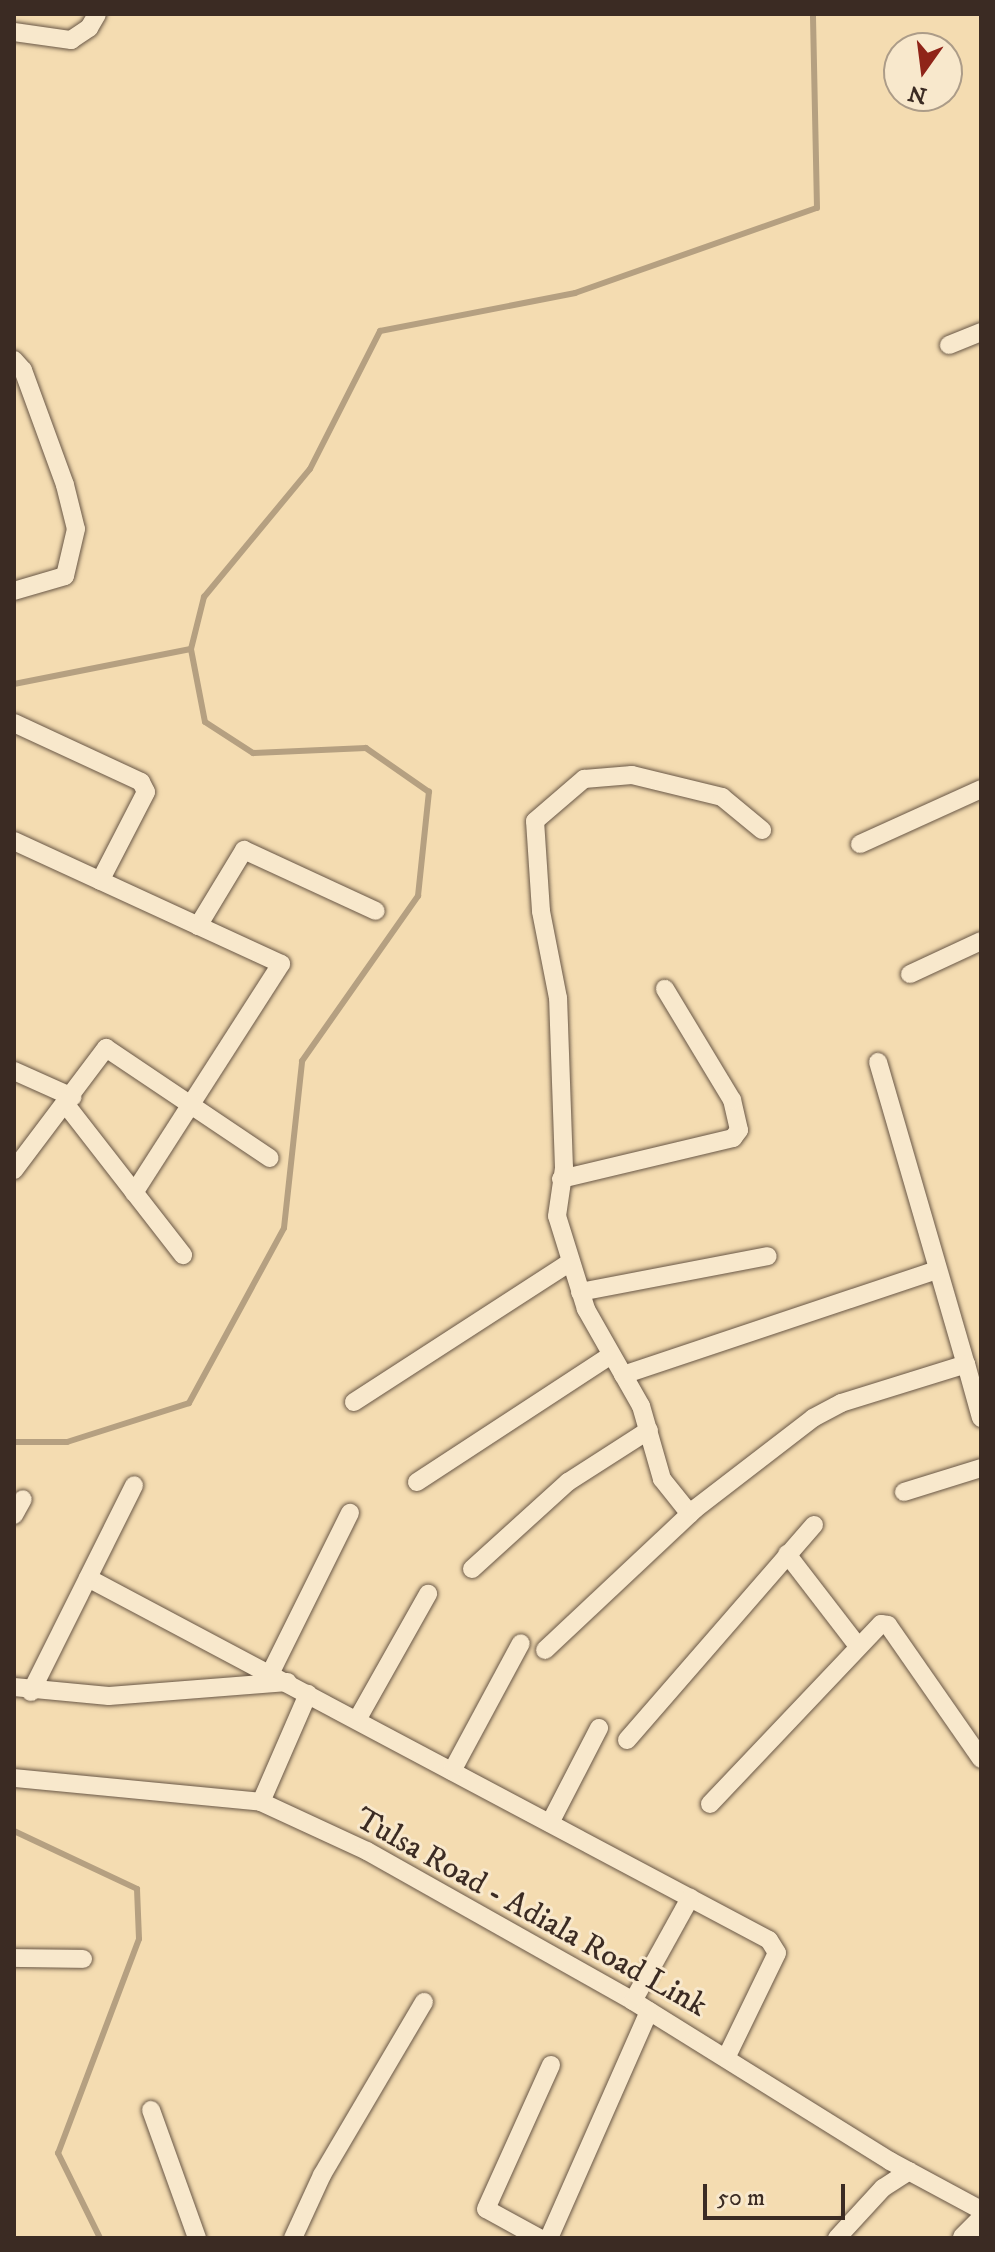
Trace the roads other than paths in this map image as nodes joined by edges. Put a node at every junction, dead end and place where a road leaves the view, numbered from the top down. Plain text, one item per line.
1 (97, 14) edge
2 (14, 32) edge
3 (981, 332) edge
4 (949, 345) dead end
5 (14, 360) edge
6 (14, 591) edge
7 (14, 723) edge
8 (981, 789) edge
9 (762, 830) dead end
10 (14, 841) edge
11 (860, 844) dead end
12 (100, 881) junction
13 (376, 911) dead end
14 (198, 926) junction
15 (981, 941) edge
16 (910, 974) dead end
17 (665, 989) dead end
18 (878, 1062) dead end
19 (14, 1071) edge
20 (69, 1101) junction
21 (190, 1105) junction
22 (270, 1158) dead end
23 (14, 1170) edge
24 (561, 1179) junction
25 (134, 1193) junction
26 (183, 1255) dead end
27 (768, 1256) dead end
28 (570, 1262) junction
29 (937, 1270) junction
30 (580, 1292) junction
31 (611, 1355) junction
32 (966, 1364) junction
33 (623, 1375) junction
34 (354, 1402) dead end
35 (981, 1418) edge
36 (649, 1430) junction
37 (981, 1468) edge
38 (417, 1482) dead end
39 (134, 1485) dead end
40 (904, 1492) dead end
41 (350, 1513) dead end
42 (690, 1514) junction
43 (814, 1525) dead end
44 (787, 1554) junction
45 (472, 1569) dead end
46 (88, 1578) junction
47 (428, 1594) dead end
48 (521, 1643) dead end
49 (857, 1645) junction
50 (545, 1650) dead end
51 (278, 1678) junction
52 (23, 1690) edge
53 (308, 1694) junction
54 (357, 1720) junction
55 (599, 1728) dead end
56 (627, 1740) dead end
57 (981, 1759) edge
58 (452, 1771) junction
59 (14, 1778) edge
60 (261, 1802) junction
61 (710, 1804) dead end
62 (550, 1823) junction
63 (690, 1898) junction
64 (14, 1958) edge
65 (83, 1959) dead end
66 (424, 2002) dead end
67 (641, 2006) junction
68 (726, 2058) junction
69 (551, 2065) dead end
70 (151, 2110) dead end
71 (909, 2171) junction
72 (981, 2210) edge
73 (981, 2222) edge
74 (197, 2238) edge
75 (293, 2238) edge
76 (539, 2238) edge
77 (549, 2238) edge
78 (837, 2238) edge
79 (965, 2238) edge

1 - 2 street
3 - 4 street
5 - 6 street
7 - 12 street
8 - 11 street
9 - 24 street
10 - 12 street
12 - 14 street
13 - 14 street
14 - 21 street
15 - 16 street
17 - 24 street
18 - 29 street
19 - 20 street
20 - 21 street
20 - 23 street
20 - 25 street
21 - 22 street
21 - 25 street
24 - 28 street
25 - 26 street
27 - 30 street
28 - 30 street
28 - 34 street
29 - 32 street
29 - 33 street
30 - 31 street
31 - 33 street
31 - 38 street
32 - 35 street
32 - 42 street
33 - 36 street
36 - 42 street
36 - 45 street
37 - 40 street
39 - 46 street
41 - 51 street
42 - 50 street
43 - 44 street
44 - 49 street
44 - 56 street
46 - 51 street
46 - 52 street
47 - 54 street
48 - 58 street
49 - 57 street
49 - 61 street
51 - 52 street
51 - 53 street
53 - 54 street
53 - 60 street
54 - 58 street
55 - 62 street
58 - 62 street
59 - 60 street, Tulsa Road - Adiala Road Link
60 - 67 street, Tulsa Road - Adiala Road Link
62 - 63 street
63 - 67 street
63 - 68 street
64 - 65 street
66 - 75 street
67 - 68 street, Tulsa Road - Adiala Road Link
67 - 77 street
68 - 71 street, Tulsa Road - Adiala Road Link
69 - 76 street
70 - 74 street
71 - 72 street, Tulsa Road - Adiala Road Link
71 - 78 street
73 - 79 main road

